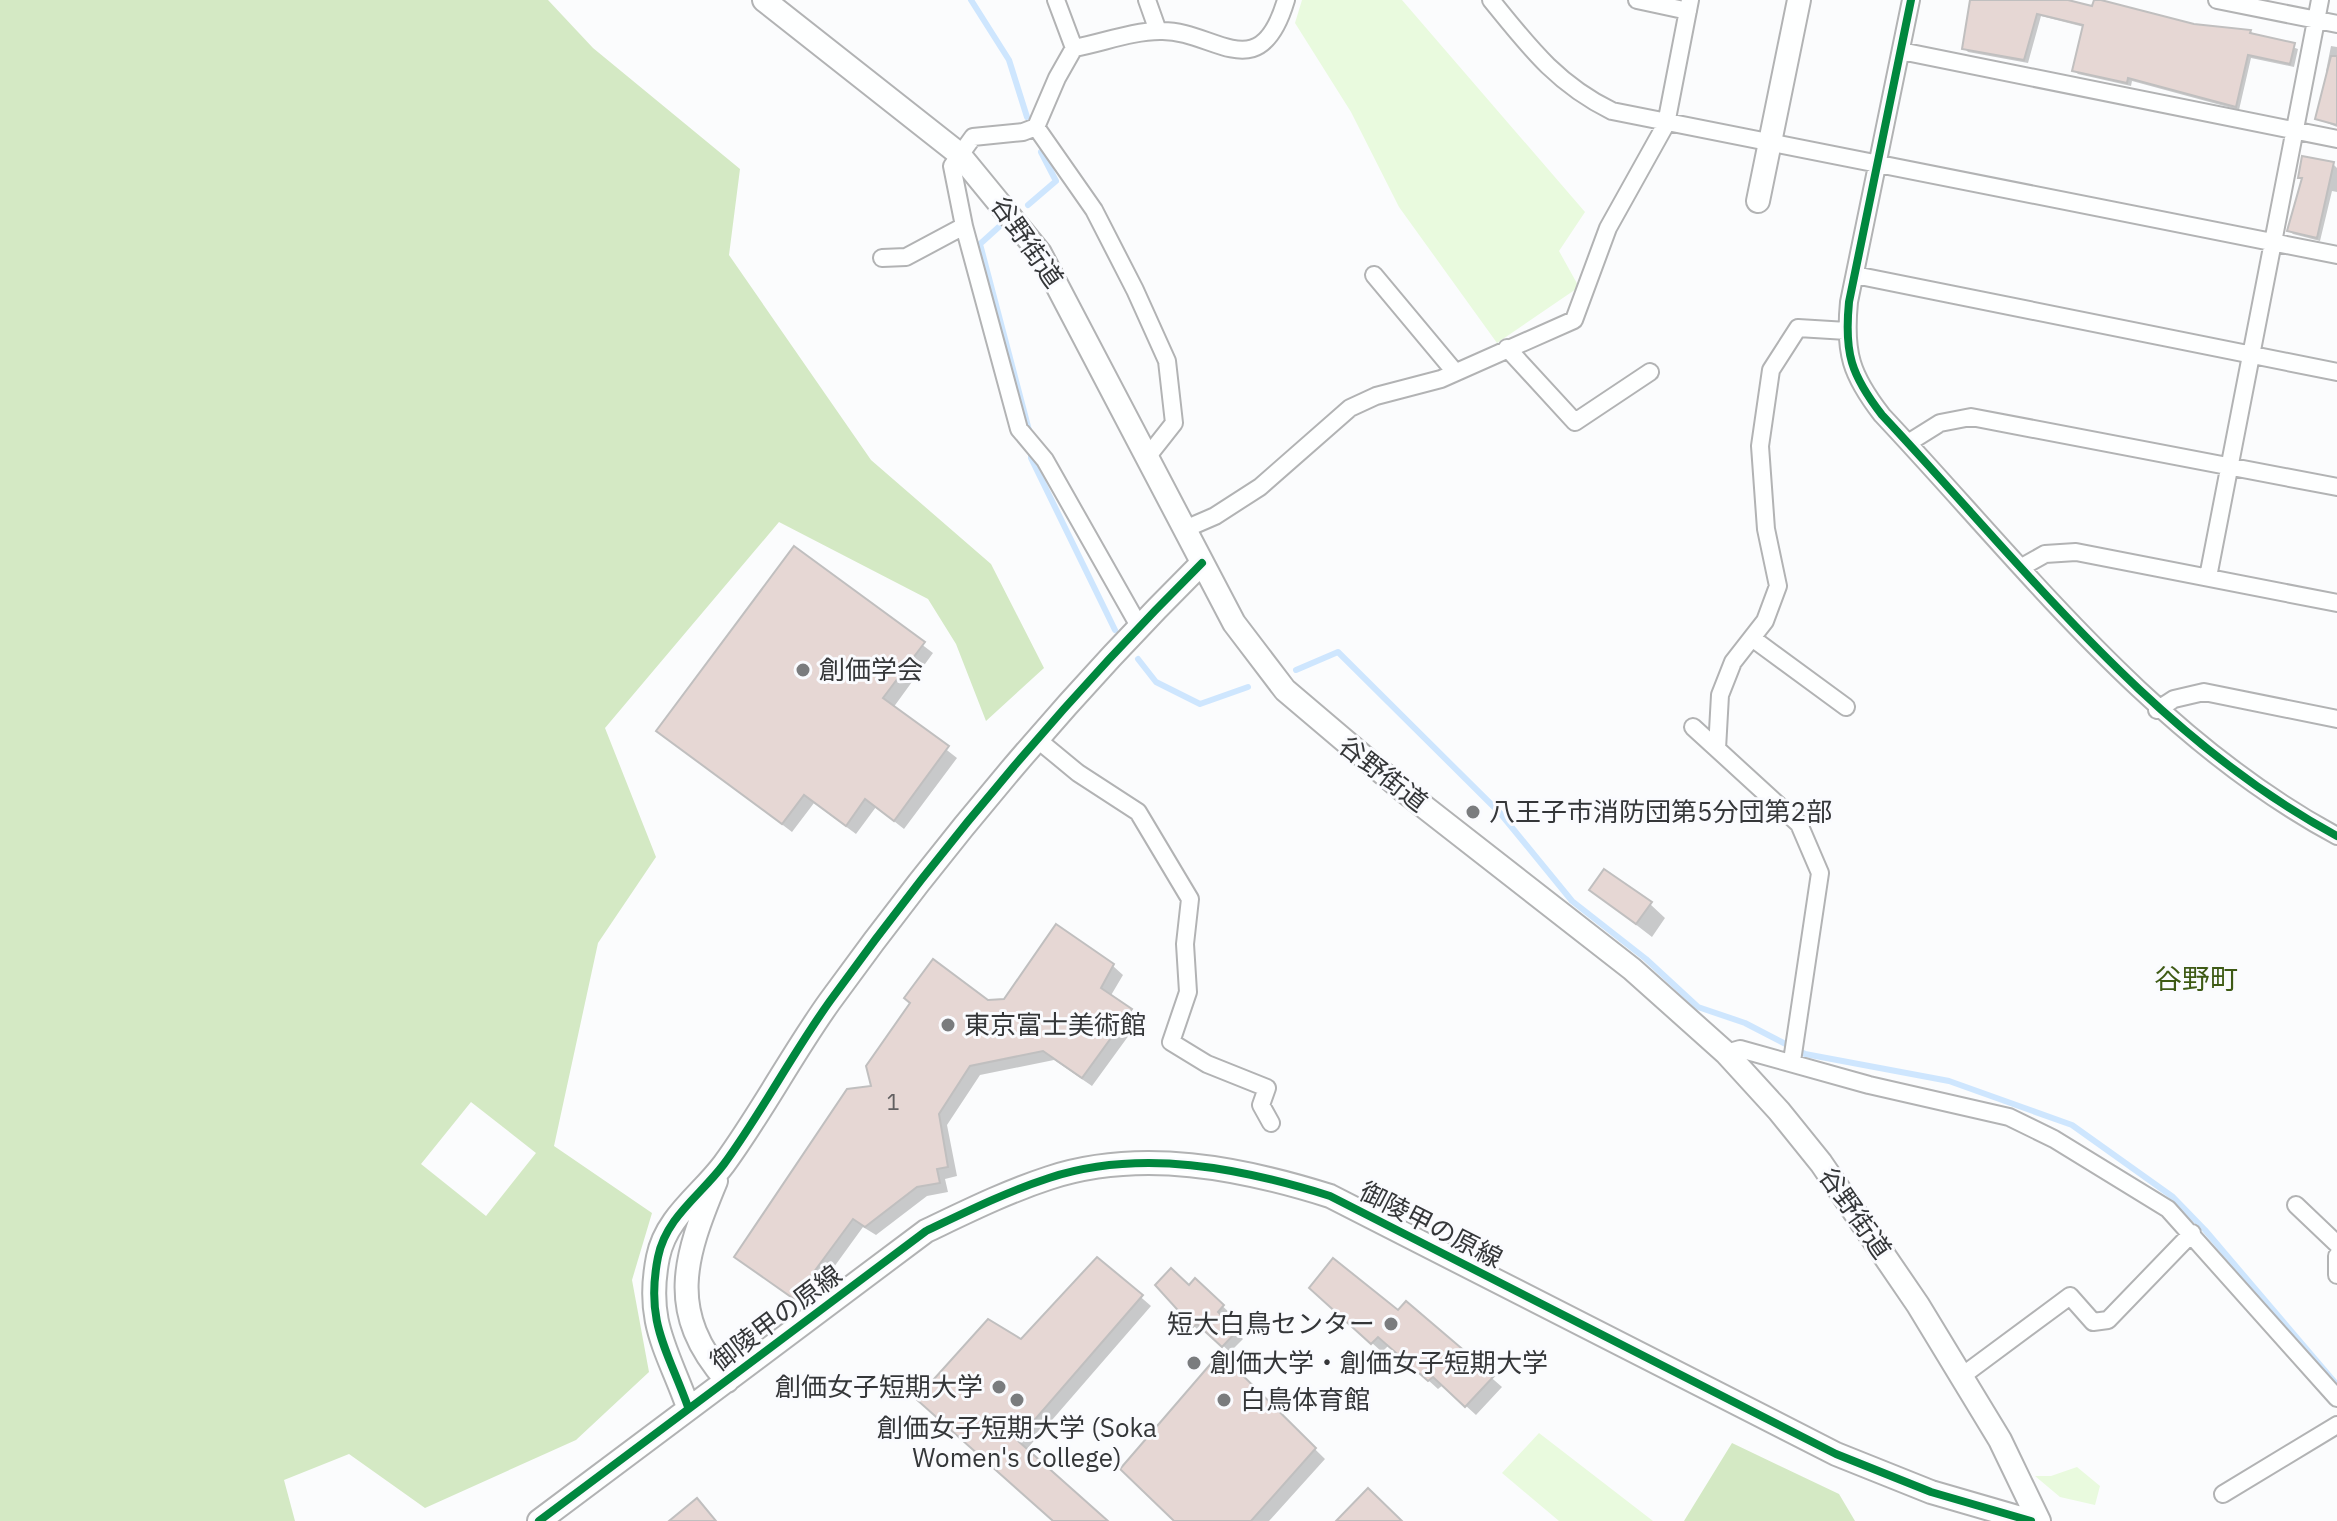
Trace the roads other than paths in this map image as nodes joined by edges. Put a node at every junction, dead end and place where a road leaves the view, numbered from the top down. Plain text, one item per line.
1 (764, 0) edge
2 (1056, 0) edge
3 (1147, 0) edge
4 (1286, 0) edge
5 (1491, 0) edge
6 (1637, 0) edge
7 (1799, 0) edge
8 (1911, 0) edge
9 (2217, 0) edge
10 (2320, 0) edge
11 (1689, 5) edge
12 (2316, 20) junction
13 (2337, 24) edge
14 (1158, 31) junction
15 (1074, 48) junction
16 (1901, 51) junction
17 (1666, 124) junction
18 (1036, 127) junction
19 (2293, 131) junction
20 (2337, 139) edge
21 (1770, 144) junction
22 (958, 153) junction
23 (1878, 166) junction
24 (1758, 201) dead end
25 (964, 226) junction
26 (2273, 242) junction
27 (2337, 255) edge
28 (882, 258) dead end
29 (1374, 275) dead end
30 (1855, 275) junction
31 (1847, 331) junction
32 (1507, 348) junction
33 (2250, 354) junction
34 (1455, 372) junction
35 (1650, 372) dead end
36 (2337, 372) edge
37 (1908, 443) junction
38 (1148, 456) junction
39 (2227, 465) junction
40 (2337, 487) edge
41 (1185, 529) junction
42 (1202, 563) junction
43 (2022, 567) junction
44 (2208, 577) junction
45 (2337, 603) edge
46 (1139, 626) junction
47 (1752, 638) junction
48 (1846, 707) dead end
49 (2157, 710) junction
50 (2337, 719) edge
51 (1693, 727) dead end
52 (1038, 740) junction
53 (1717, 749) junction
54 (2337, 836) edge
55 (1726, 1053) junction
56 (1794, 1053) junction
57 (1271, 1123) dead end
58 (723, 1166) junction
59 (2296, 1205) dead end
60 (2192, 1233) junction
61 (2337, 1244) edge
62 (2337, 1256) edge
63 (2337, 1275) edge
64 (1962, 1376) junction
65 (727, 1381) junction
66 (2337, 1398) edge
67 (688, 1407) junction
68 (2337, 1425) edge
69 (2223, 1494) dead end
70 (539, 1521) edge
71 (2031, 1521) edge
72 (2039, 1521) edge

1 - 22 street, 谷野街道
2 - 15 street
3 - 14 street
4 - 14 street
5 - 17 street
6 - 11 street
7 - 21 street
8 - 16 street
9 - 12 street
10 - 12 street
11 - 17 street
12 - 13 street
12 - 19 street
14 - 15 street
15 - 18 street
16 - 19 street
16 - 23 street
17 - 21 street
17 - 32 street
18 - 22 street
18 - 38 street
19 - 20 street
19 - 26 street
21 - 23 street
21 - 24 street
22 - 25 street
22 - 38 street, 谷野街道
23 - 26 street
23 - 30 street
25 - 28 street
25 - 46 street
26 - 27 street
26 - 33 street
29 - 34 street
30 - 31 street
30 - 33 street
31 - 37 street
31 - 47 street
32 - 34 street
32 - 35 street
33 - 36 street
33 - 39 street
34 - 41 street
37 - 39 street
37 - 43 street
38 - 41 street, 谷野街道
39 - 40 street
39 - 44 street
41 - 42 street, 谷野街道
42 - 46 street
42 - 55 street, 谷野街道
43 - 44 street
43 - 49 street
44 - 45 street
46 - 52 street
47 - 48 street
47 - 53 street
49 - 50 street
49 - 54 street
51 - 53 street
52 - 57 street
52 - 58 street
53 - 56 street
55 - 56 street
55 - 64 street, 谷野街道
56 - 60 street
58 - 65 street
58 - 67 street
59 - 61 street
60 - 64 street
60 - 66 street
62 - 63 street
64 - 72 street, 谷野街道
65 - 67 street, 御陵甲の原線
65 - 71 street, 御陵甲の原線
67 - 70 street, 御陵甲の原線
68 - 69 street

